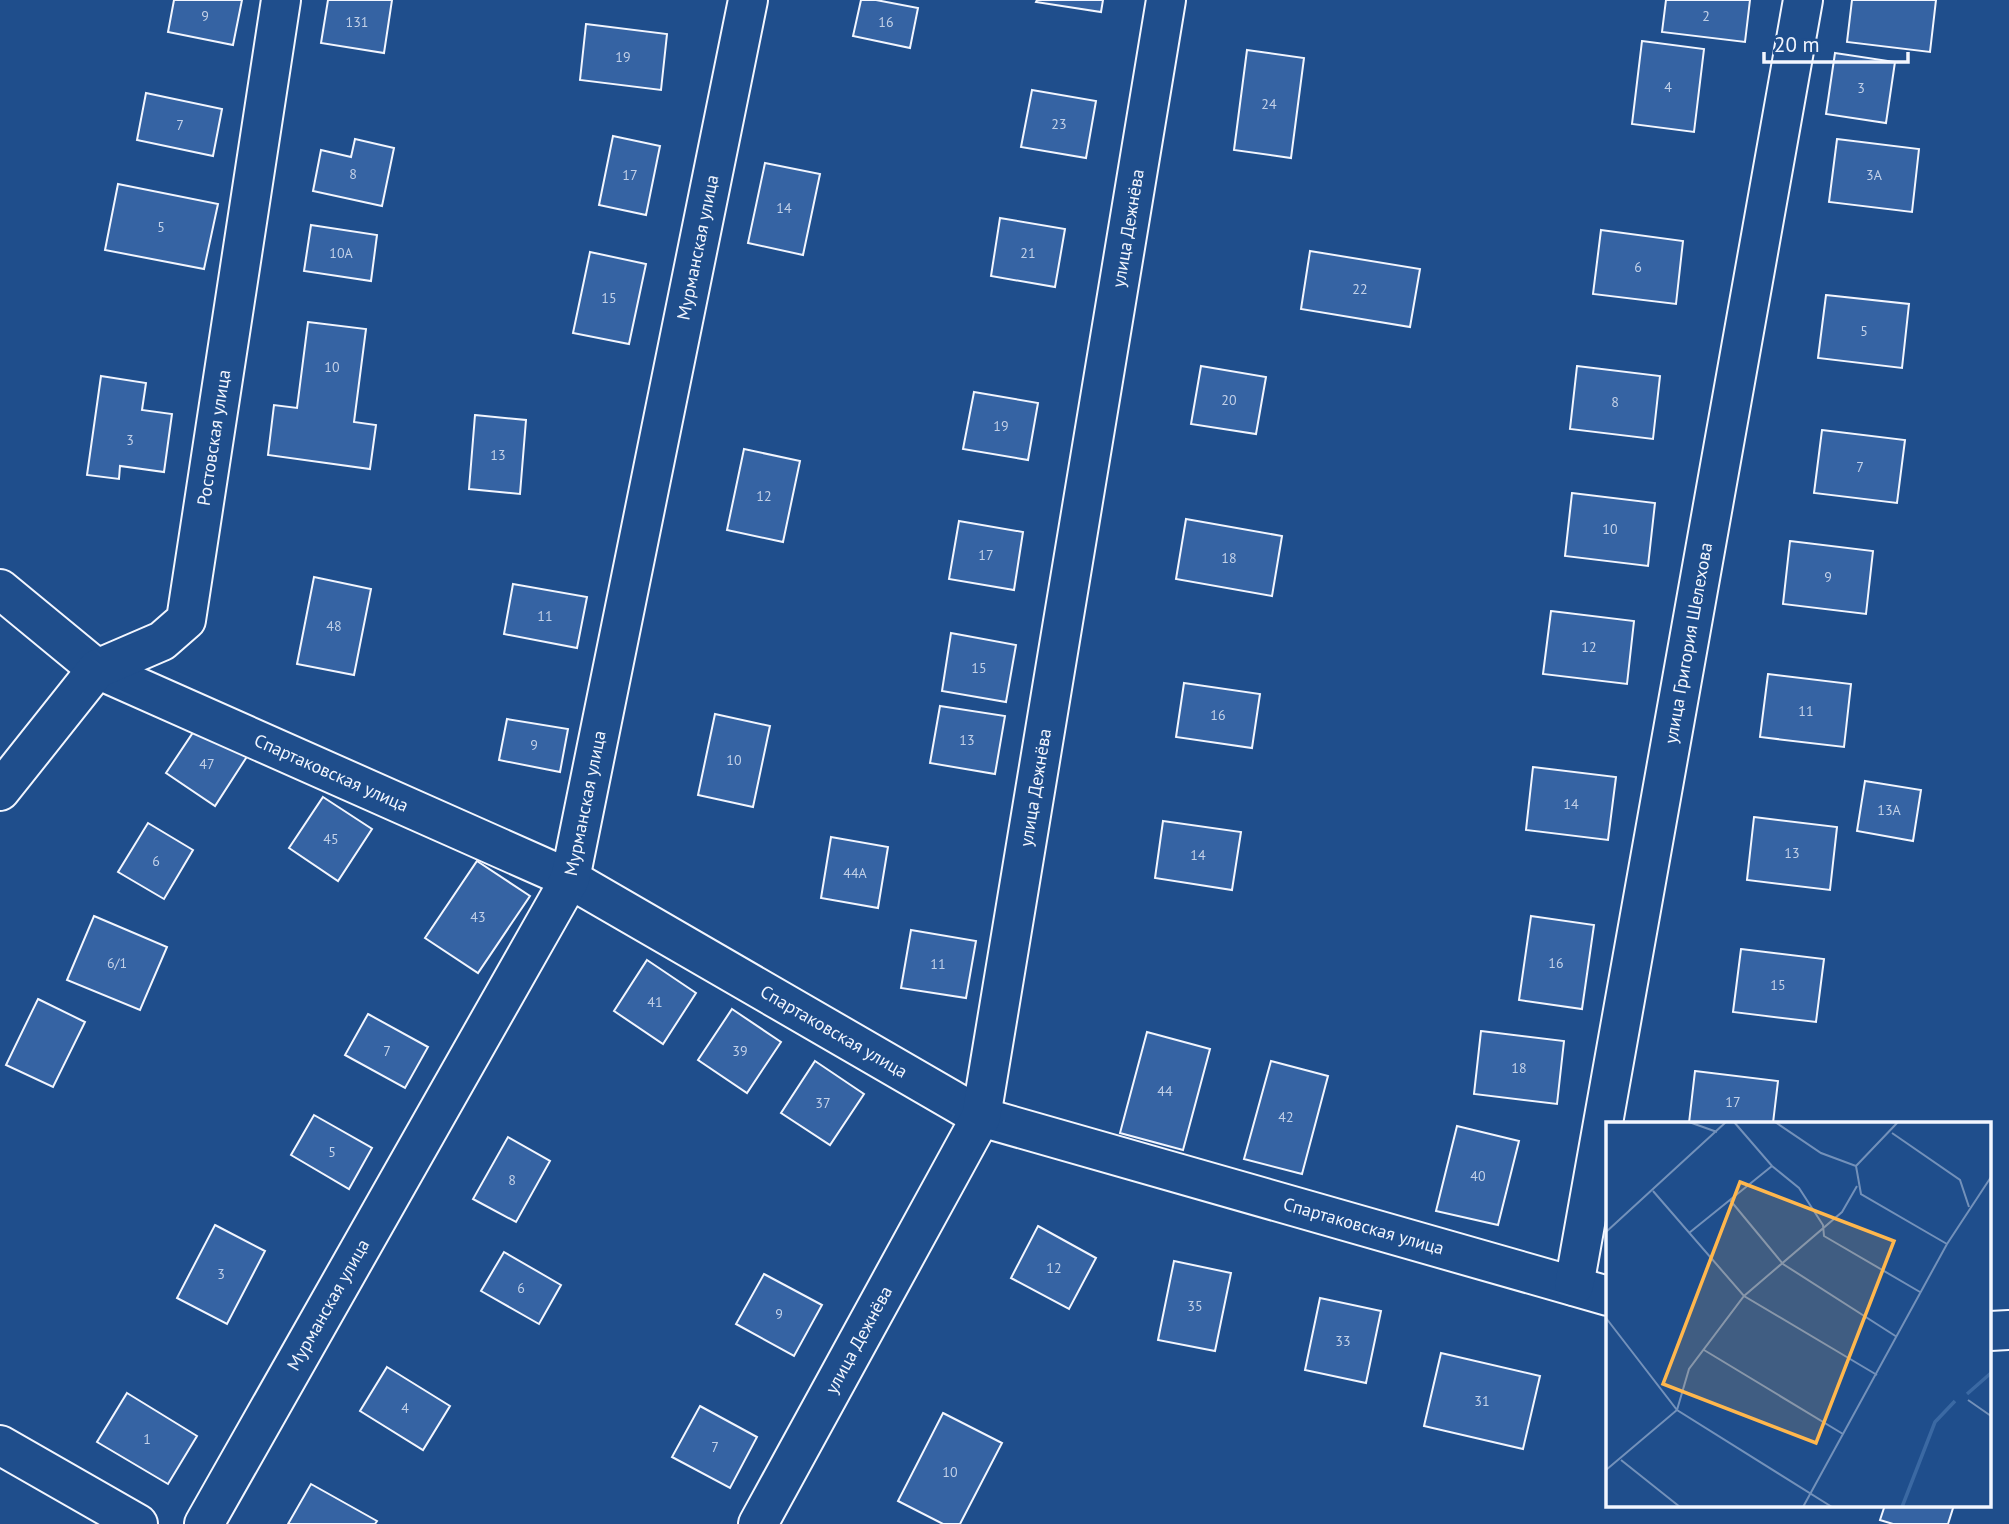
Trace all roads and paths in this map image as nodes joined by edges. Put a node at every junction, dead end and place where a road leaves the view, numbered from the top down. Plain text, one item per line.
1 (281, 0) edge
2 (748, 0) edge
3 (1166, 0) edge
4 (1803, 0) edge
5 (0, 590) edge
6 (97, 669) junction
7 (0, 791) edge
8 (570, 879) junction
9 (981, 1117) junction
10 (1619, 1122) edge
11 (1606, 1200) edge
12 (1591, 1291) edge
13 (0, 1445) edge
14 (138, 1524) edge
15 (204, 1524) edge
16 (758, 1524) edge

1 - 6 street, Ростовская улица
2 - 8 street, Мурманская улица
3 - 9 street, улица Дежнёва
4 - 10 street, улица Григория Шелехова
5 - 6 street, Спартаковская улица
6 - 7 street, Ростовская улица
6 - 8 street, Спартаковская улица
8 - 9 street, Спартаковская улица
8 - 15 street, Мурманская улица
9 - 12 street, Спартаковская улица
9 - 16 street, улица Дежнёва
11 - 12 street, улица Григория Шелехова
13 - 14 street

